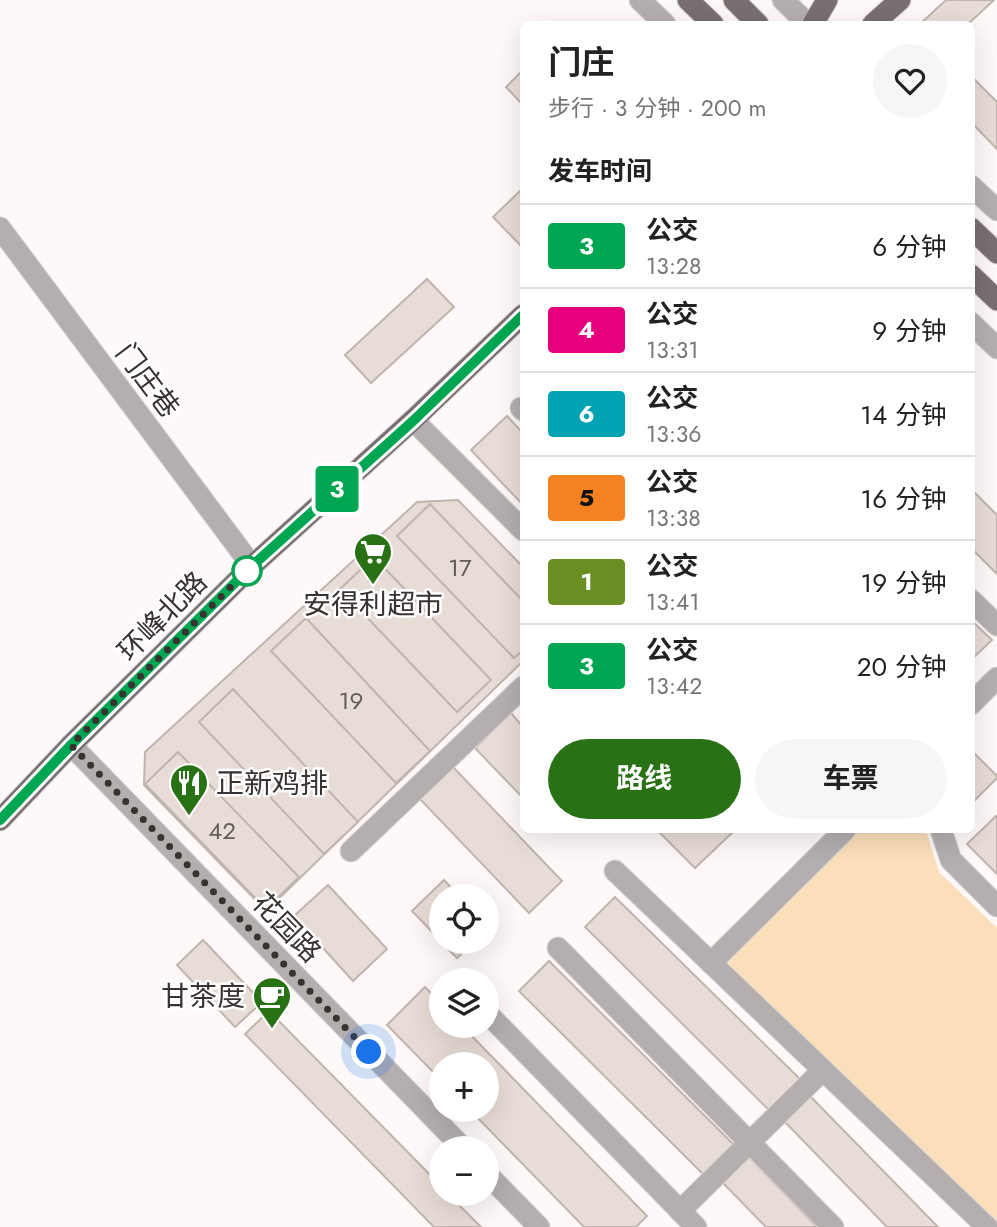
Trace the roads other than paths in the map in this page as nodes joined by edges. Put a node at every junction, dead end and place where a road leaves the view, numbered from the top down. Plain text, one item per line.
1 (640, 0) edge
2 (688, 0) edge
3 (734, 0) edge
4 (783, 0) edge
5 (827, 0) edge
6 (900, 0) edge
7 (662, 21) edge
8 (710, 21) edge
9 (755, 21) edge
10 (807, 21) edge
11 (812, 21) edge
12 (876, 21) edge
13 (975, 190) edge
14 (997, 210) edge
15 (0, 228) edge
16 (975, 232) edge
17 (997, 253) edge
18 (975, 279) edge
19 (997, 300) edge
20 (520, 318) edge
21 (975, 327) edge
22 (997, 348) edge
23 (413, 421) junction
24 (520, 527) edge
25 (252, 566) junction
26 (975, 604) edge
27 (997, 625) edge
28 (997, 678) edge
29 (520, 690) edge
30 (975, 700) edge
31 (71, 745) junction
32 (0, 820) edge
33 (836, 833) edge
34 (942, 833) edge
35 (351, 850) dead end
36 (615, 871) dead end
37 (997, 906) edge
38 (558, 948) dead end
39 (711, 963) junction
40 (499, 1025) edge
41 (823, 1070) junction
42 (451, 1136) edge
43 (750, 1142) junction
44 (499, 1185) edge
45 (680, 1211) junction
46 (539, 1227) edge
47 (695, 1227) edge
48 (833, 1227) edge
49 (987, 1227) edge

1 - 7 street
2 - 8 main road
3 - 9 main road
4 - 10 street
5 - 11 main road
6 - 12 main road
13 - 14 street
15 - 25 street, 门庄巷
16 - 17 main road
18 - 19 main road
20 - 23 main road, 环峰北路
21 - 22 street
23 - 24 street
23 - 25 main road, 环峰北路
25 - 31 main road, 环峰北路
26 - 27 street
28 - 30 street
29 - 35 street
31 - 32 main road, 环峰北路
31 - 42 street, 花园路
33 - 39 street
34 - 37 street
36 - 39 street
38 - 43 street
39 - 41 street
40 - 45 street
41 - 43 street
41 - 49 street
43 - 45 street
43 - 48 street
44 - 46 street
45 - 47 street

